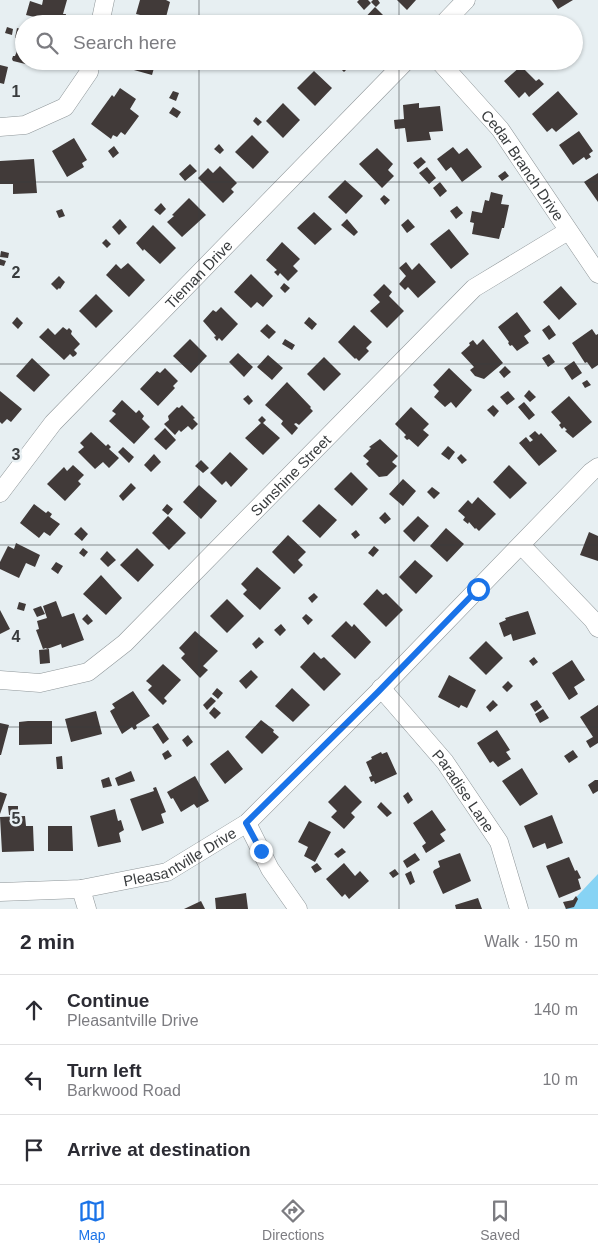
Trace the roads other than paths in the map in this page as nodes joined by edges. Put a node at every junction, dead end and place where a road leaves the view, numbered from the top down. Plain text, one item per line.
1 (105, 0) edge
2 (466, 0) edge
3 (102, 15) edge
4 (452, 15) edge
5 (88, 70) edge
6 (397, 70) edge
7 (447, 70) edge
8 (0, 127) edge
9 (568, 231) junction
10 (598, 274) edge
11 (598, 467) edge
12 (0, 493) edge
13 (520, 544) junction
14 (598, 628) edge
15 (0, 680) edge
16 (381, 688) junction
17 (246, 823) junction
18 (81, 889) junction
19 (0, 892) edge
20 (87, 909) edge
21 (298, 909) edge
22 (518, 909) edge

1 - 3 street
2 - 4 street
5 - 8 street
6 - 12 street, Tieman Drive
7 - 9 street, Cedar Branch Drive
9 - 10 street, Cedar Branch Drive
9 - 15 street, Sunshine Street
11 - 13 street, Pleasantville Drive
13 - 14 street
13 - 16 street, Pleasantville Drive
16 - 17 street, Pleasantville Drive
16 - 22 street, Paradise Lane
17 - 18 street, Pleasantville Drive
17 - 21 street
18 - 19 street, Pleasantville Drive
18 - 20 street

